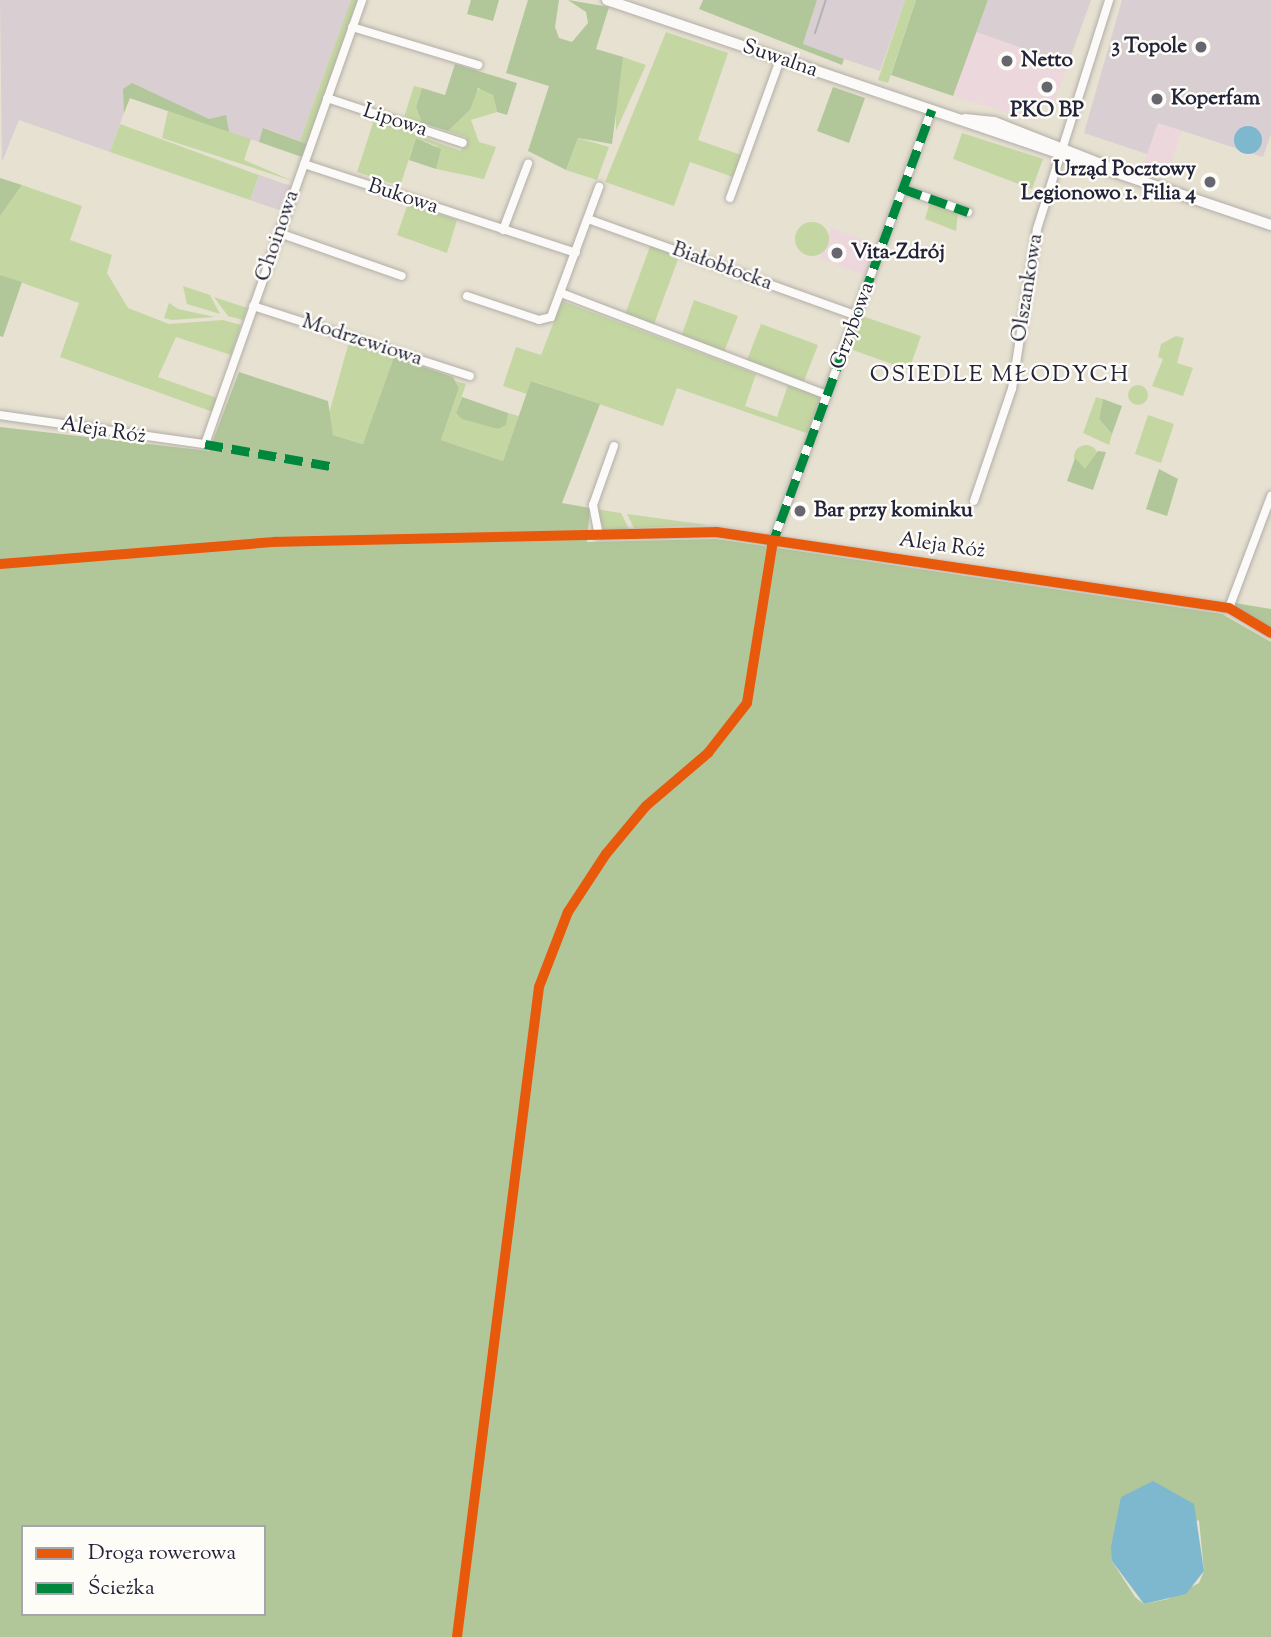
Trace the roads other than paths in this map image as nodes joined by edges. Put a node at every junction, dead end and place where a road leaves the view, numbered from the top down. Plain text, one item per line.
1 (362, 0) edge
2 (607, 0) edge
3 (1109, 0) edge
4 (352, 27) junction
5 (780, 60) junction
6 (478, 65) dead end
7 (327, 98) junction
8 (932, 110) junction
9 (464, 143) dead end
10 (1062, 151) junction
11 (304, 164) junction
12 (528, 164) dead end
13 (599, 187) dead end
14 (904, 188) junction
15 (730, 198) dead end
16 (968, 212) dead end
17 (588, 219) junction
18 (1271, 225) edge
19 (503, 230) junction
20 (279, 233) junction
21 (576, 253) junction
22 (402, 276) dead end
23 (561, 293) junction
24 (467, 296) dead end
25 (253, 306) junction
26 (857, 316) junction
27 (470, 376) dead end
28 (827, 395) junction
29 (0, 415) edge
30 (205, 444) joint
31 (614, 446) dead end
32 (1271, 496) edge
33 (974, 501) dead end
34 (772, 541) junction
35 (1229, 608) junction
36 (1271, 633) edge

1 - 4 street, Choinowa
2 - 5 street, Suwalna
3 - 10 street, Olszankowa
4 - 6 street
4 - 7 street, Choinowa
5 - 8 street, Suwalna
5 - 15 street
7 - 9 street, Lipowa
7 - 11 street, Choinowa
8 - 10 street, Suwalna
8 - 14 street, Grzybowa
10 - 18 street, Suwalna
10 - 33 street, Olszankowa
11 - 19 street, Bukowa
11 - 20 street, Choinowa
12 - 19 street
13 - 17 street
14 - 16 street
14 - 26 street, Grzybowa
17 - 21 street
17 - 26 street, Białobłocka
19 - 21 street, Bukowa
20 - 22 street
20 - 25 street, Choinowa
21 - 23 street
23 - 24 street
23 - 28 street
25 - 27 street, Modrzewiowa
25 - 30 street, Choinowa
26 - 28 street, Grzybowa
28 - 34 street, Grzybowa
29 - 30 street, Aleja Róż
31 - 34 street, Aleja Róż
32 - 35 street
34 - 35 street, Aleja Róż
35 - 36 street, Aleja Róż

